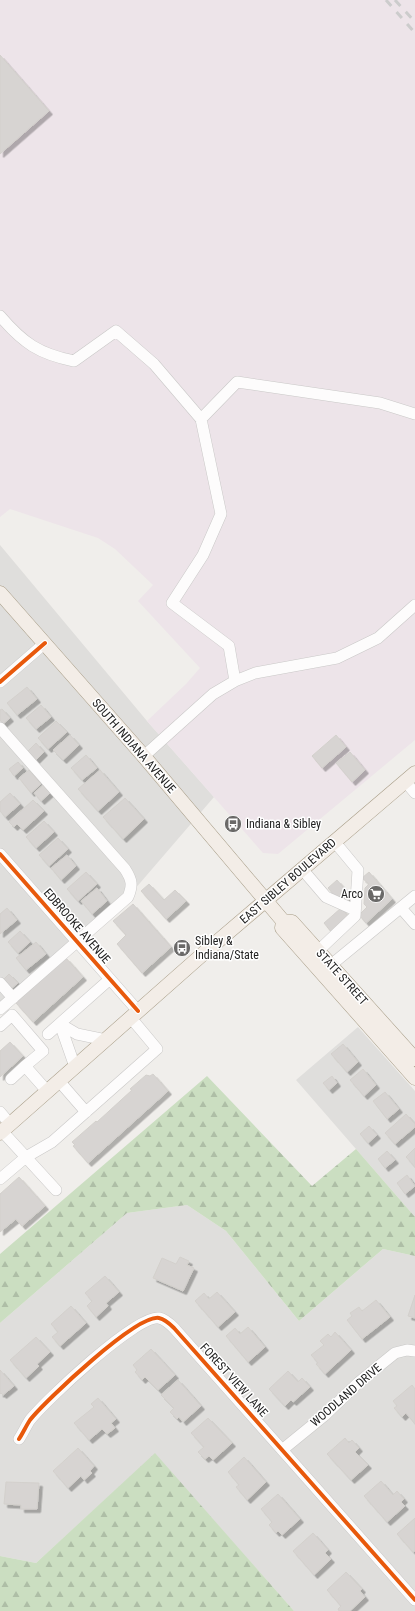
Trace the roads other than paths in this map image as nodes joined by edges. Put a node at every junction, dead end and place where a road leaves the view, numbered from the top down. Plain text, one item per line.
1 (0, 316) edge
2 (415, 414) edge
3 (201, 419) junction
4 (0, 593) edge
5 (415, 605) edge
6 (45, 643) junction
7 (234, 681) junction
8 (0, 682) edge
9 (0, 728) edge
10 (144, 756) junction
11 (410, 777) edge
12 (415, 793) edge
13 (334, 841) junction
14 (0, 854) edge
15 (302, 869) junction
16 (415, 896) edge
17 (266, 900) junction
18 (400, 908) junction
19 (355, 910) junction
20 (283, 924) junction
21 (415, 924) edge
22 (77, 942) junction
23 (318, 951) junction
24 (331, 966) junction
25 (110, 979) junction
26 (0, 983) edge
27 (13, 998) junction
28 (0, 1009) edge
29 (134, 1015) junction
30 (60, 1024) junction
31 (0, 1026) edge
32 (48, 1034) dead end
33 (106, 1040) junction
34 (415, 1059) edge
35 (25, 1066) junction
36 (75, 1067) junction
37 (415, 1078) edge
38 (12, 1079) dead end
39 (59, 1081) junction
40 (47, 1091) junction
41 (0, 1112) edge
42 (86, 1112) junction
43 (4, 1129) edge
44 (26, 1157) junction
45 (0, 1179) edge
46 (56, 1190) dead end
47 (415, 1351) edge
48 (19, 1439) dead end
49 (282, 1450) junction
50 (415, 1600) edge

1 - 3 street
2 - 3 street
3 - 7 street
4 - 6 main road, SOUTH INDIANA AVENUE
5 - 7 street
6 - 8 street
6 - 10 main road, SOUTH INDIANA AVENUE
7 - 10 street
9 - 22 street
10 - 17 main road, SOUTH INDIANA AVENUE
11 - 12 street
11 - 13 main road, EAST SIBLEY BOULEVARD
13 - 15 main road, EAST SIBLEY BOULEVARD
13 - 19 street
14 - 22 street, EDBROOKE AVENUE
15 - 17 main road, EAST SIBLEY BOULEVARD
15 - 19 street
16 - 18 street
17 - 20 main road, STATE STREET
17 - 29 main road, EAST SIBLEY BOULEVARD
18 - 21 street
18 - 24 street
19 - 23 street
20 - 23 main road, STATE STREET
20 - 37 main road, STATE STREET
22 - 25 street, EDBROOKE AVENUE
22 - 27 street
23 - 24 main road, STATE STREET
24 - 34 main road, STATE STREET
25 - 29 street, EDBROOKE AVENUE
25 - 30 street
26 - 27 street
27 - 28 street
29 - 33 main road, EAST SIBLEY BOULEVARD
29 - 42 street, EDBROOKE AVENUE
30 - 32 street
30 - 33 street
30 - 36 street
31 - 35 street
33 - 36 main road, EAST SIBLEY BOULEVARD
35 - 38 street
35 - 40 street
36 - 39 main road, EAST SIBLEY BOULEVARD
39 - 40 main road, EAST SIBLEY BOULEVARD
39 - 42 street
40 - 43 main road, EAST SIBLEY BOULEVARD
41 - 43 street
42 - 44 street
43 - 44 street
44 - 45 street
44 - 46 street
47 - 49 street, WOODLAND DRIVE
48 - 49 street, FOREST VIEW LANE
49 - 50 street, FOREST VIEW LANE

